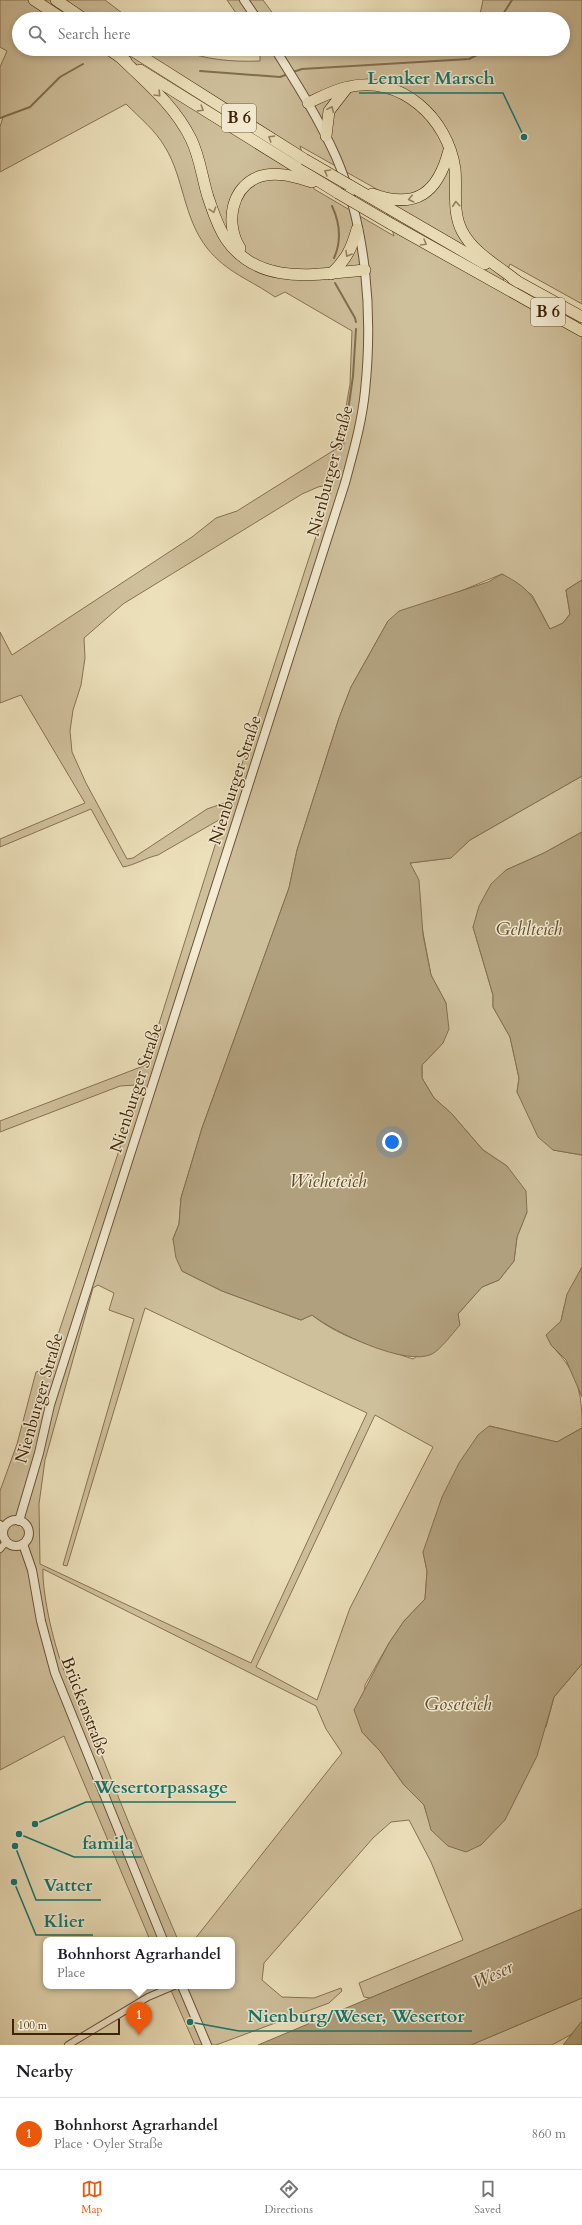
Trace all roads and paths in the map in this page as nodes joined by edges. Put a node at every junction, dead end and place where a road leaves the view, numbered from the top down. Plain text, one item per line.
1 (56, 0) edge
2 (244, 0) edge
3 (37, 2) edge
4 (52, 12) edge
5 (74, 12) edge
6 (252, 12) edge
7 (141, 56) edge
8 (280, 56) edge
9 (120, 57) joint
10 (348, 87) junction
11 (308, 103) junction
12 (326, 136) junction
13 (449, 149) junction
14 (311, 179) junction
15 (383, 202) junction
16 (357, 229) junction
17 (247, 259) junction
18 (497, 268) junction
19 (365, 270) junction
20 (331, 274) junction
21 (582, 318) edge
22 (582, 330) edge
23 (19, 1521) junction
24 (2, 1526) edge
25 (6, 1542) junction
26 (23, 1544) junction
27 (0, 1549) edge
28 (162, 1937) edge
29 (167, 1989) edge
30 (183, 1989) edge
31 (68, 2045) edge
32 (207, 2045) edge

1 - 5 highway
2 - 6 street
3 - 4 highway
15 -> 7 highway, B 6, bridge
8 - 11 street, Nienburger Straße
9 -> 14 highway, B 6
9 -> 17 highway
10 - 11 highway
12 -> 10 highway
10 - 13 highway
11 - 12 street, Nienburger Straße
12 - 16 street, Nienburger Straße
13 -> 15 highway
18 -> 13 highway
14 - 17 highway
14 -> 22 highway, B 6, bridge
15 - 18 highway, B 6
16 - 19 street, Nienburger Straße
16 -> 20 highway
17 - 20 highway
18 - 21 highway, B 6
19 - 20 highway
19 - 23 street, Nienburger Straße
23 - 24 street
23 - 26 street
24 - 25 street
25 - 26 street
25 - 27 street
26 - 28 street, Brückenstraße
29 - 31 street
30 - 32 street

